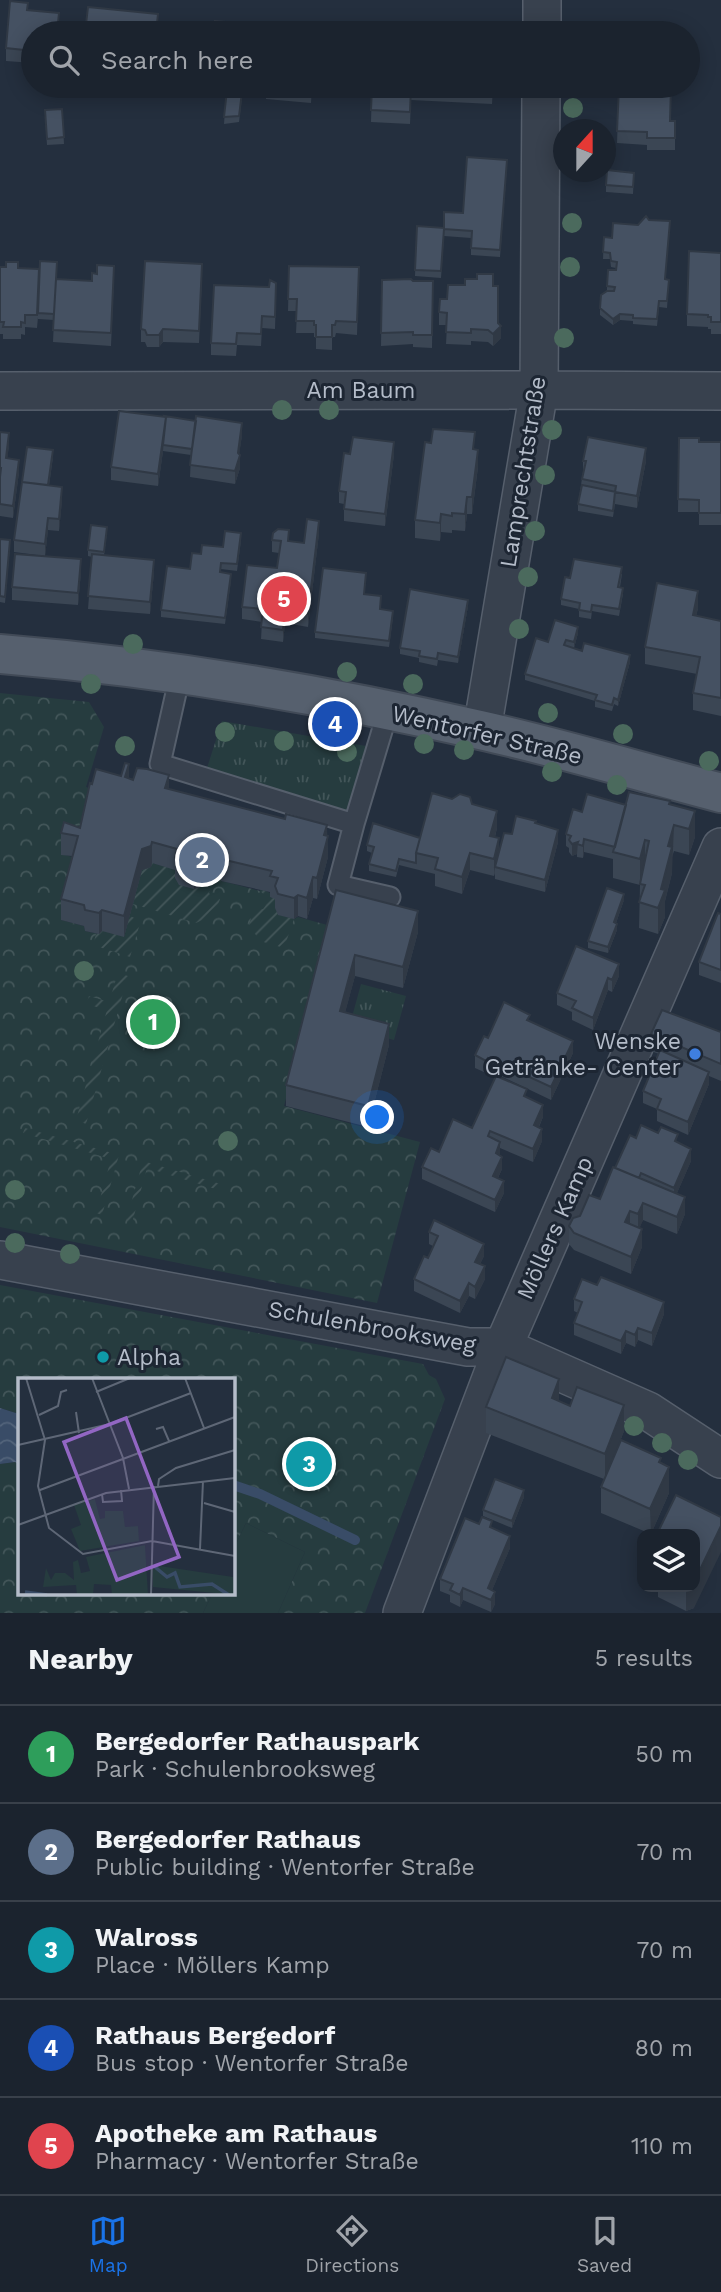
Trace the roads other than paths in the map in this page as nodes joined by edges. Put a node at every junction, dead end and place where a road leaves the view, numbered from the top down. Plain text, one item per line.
1 (542, 0) edge
2 (542, 21) edge
3 (541, 98) edge
4 (539, 390) junction
5 (0, 391) edge
6 (721, 391) edge
7 (0, 654) edge
8 (180, 675) junction
9 (388, 711) junction
10 (482, 730) junction
11 (721, 793) edge
12 (354, 824) junction
13 (721, 847) edge
14 (390, 898) dead end
15 (0, 1260) edge
16 (503, 1347) junction
17 (721, 1459) edge
18 (402, 1613) edge

1 - 2 street
3 - 4 street, Lamprechtstraße
4 - 5 street, Am Baum
4 - 6 street, Am Baum
4 - 10 street, Lamprechtstraße
7 - 8 main road, Wentorfer Straße
8 - 9 main road, Wentorfer Straße
8 - 12 lane
9 - 10 main road, Wentorfer Straße
9 - 12 lane
10 - 11 main road, Wentorfer Straße
12 - 14 lane
13 - 16 street, Möllers Kamp
15 - 16 street, Schulenbrooksweg
16 - 17 street, Schulenbrooksweg
16 - 18 street, Möllers Kamp

